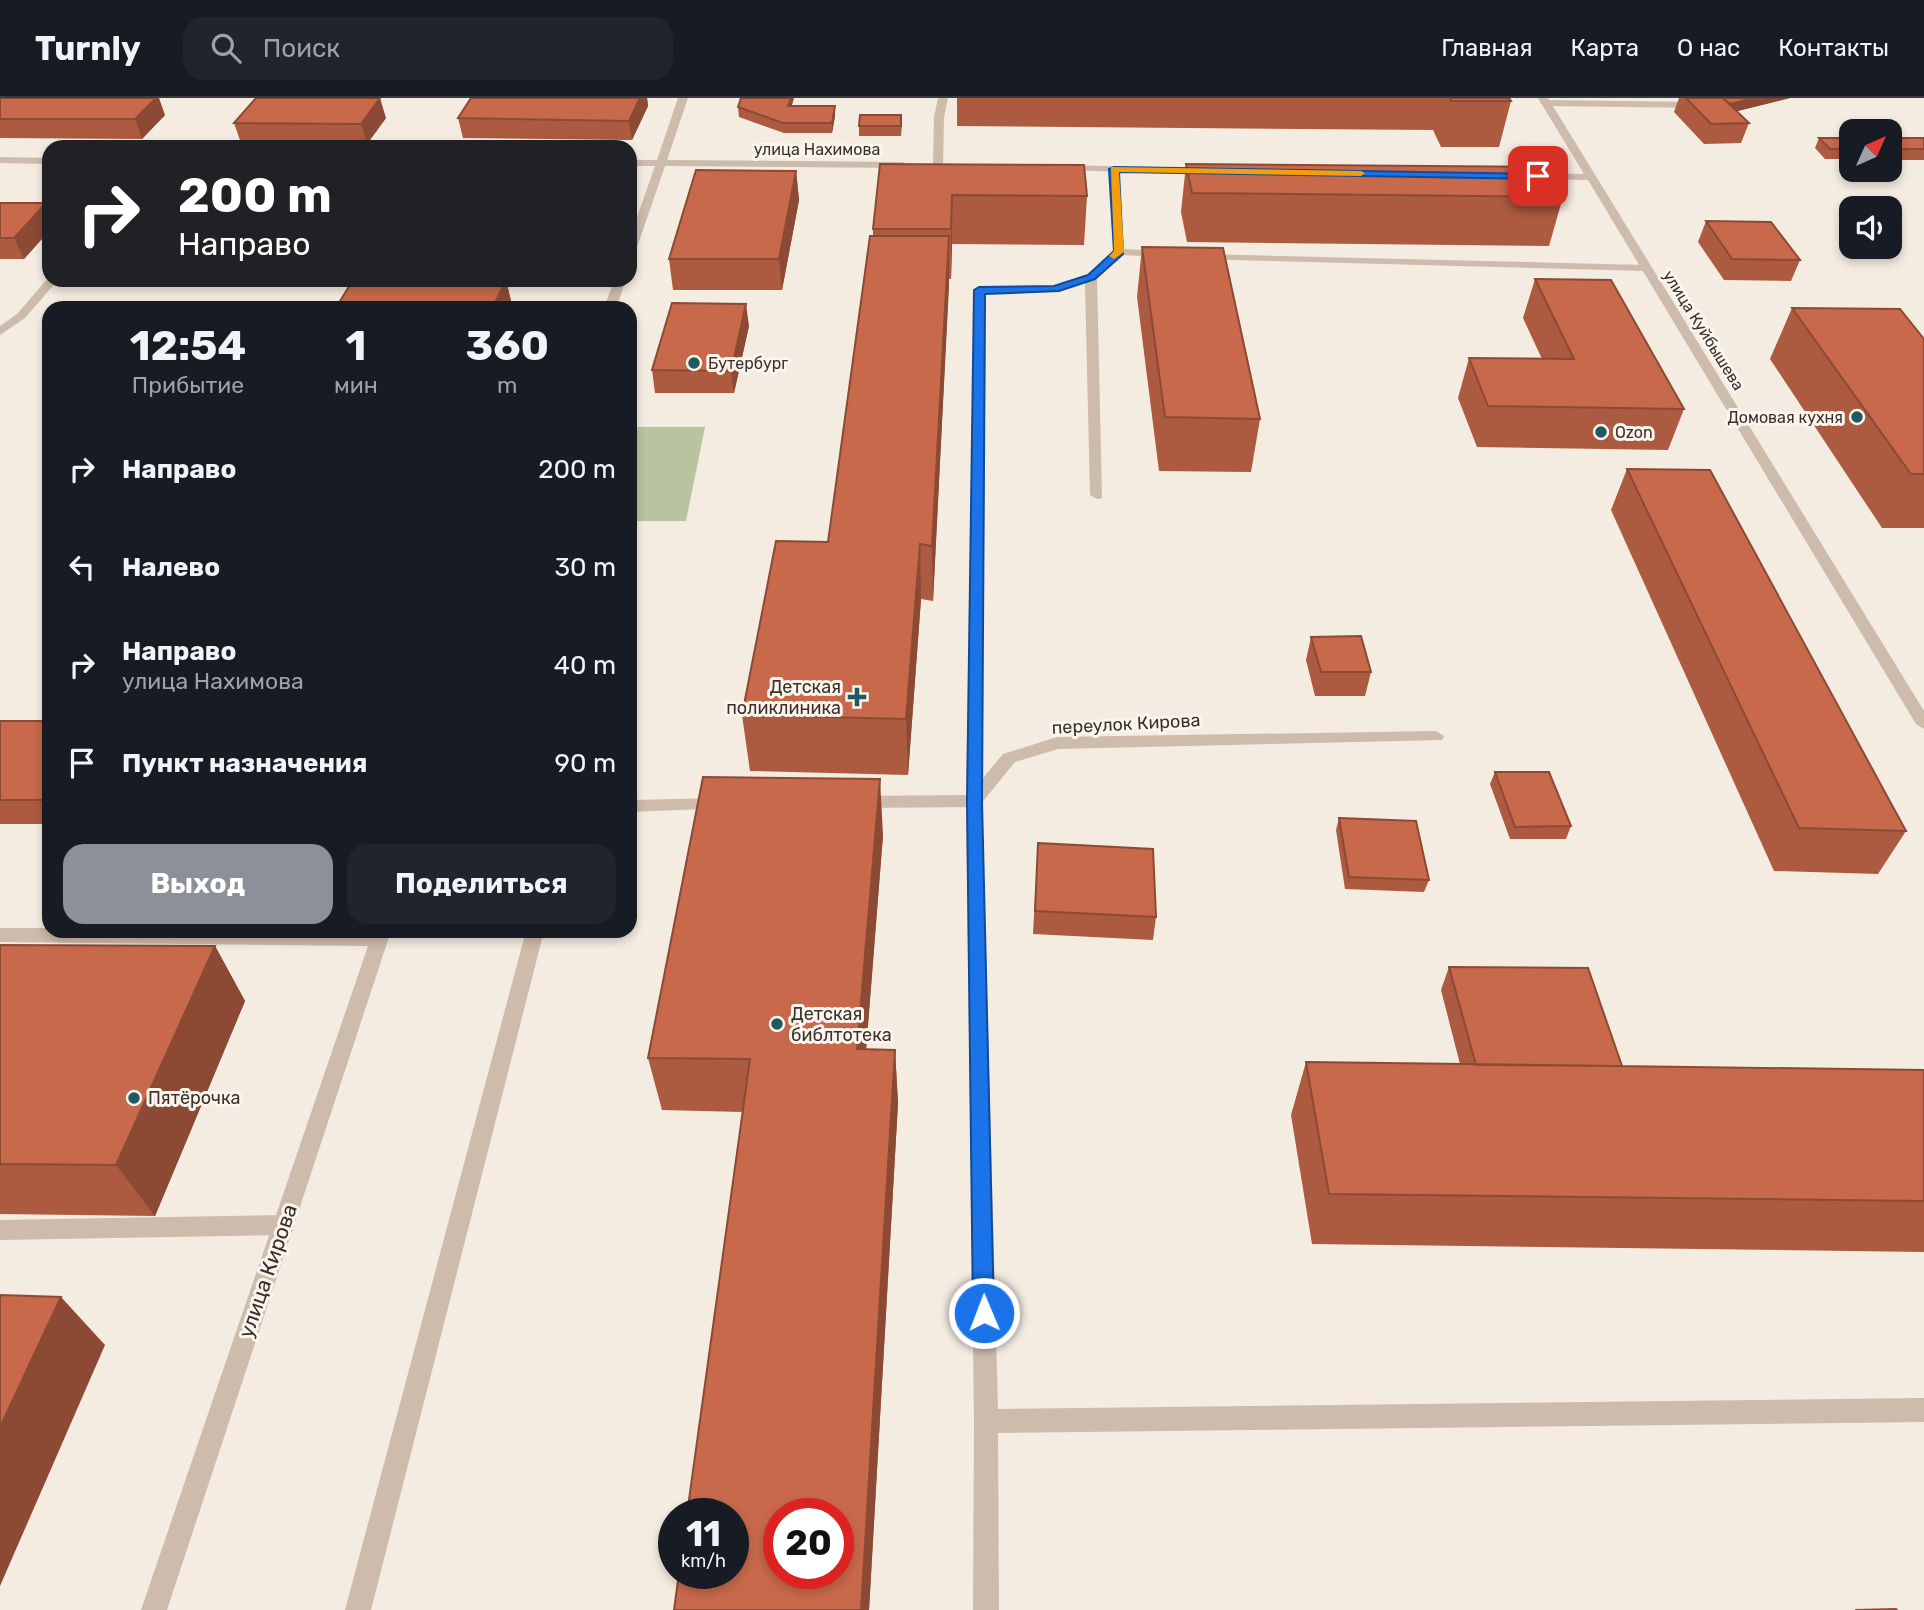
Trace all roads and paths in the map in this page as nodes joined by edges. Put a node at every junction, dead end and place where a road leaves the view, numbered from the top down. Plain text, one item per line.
1 (683, 98) edge
2 (943, 98) edge
3 (1725, 98) edge
4 (1544, 100) edge
5 (0, 160) edge
6 (42, 161) edge
7 (637, 163) edge
8 (663, 163) junction
9 (910, 165) edge
10 (924, 165) edge
11 (937, 165) junction
12 (951, 166) edge
13 (1046, 168) edge
14 (1114, 169) junction
15 (1223, 171) edge
16 (1523, 176) edge
17 (1591, 177) junction
18 (637, 234) edge
19 (1119, 252) junction
20 (1175, 255) edge
21 (1189, 256) edge
22 (1645, 268) junction
23 (1091, 277) junction
24 (46, 287) edge
25 (0, 331) edge
26 (1097, 495) dead end
27 (1924, 723) edge
28 (1436, 736) dead end
29 (974, 801) junction
30 (837, 803) edge
31 (740, 804) edge
32 (637, 806) edge
33 (0, 935) edge
34 (42, 935) edge
35 (380, 938) edge
36 (533, 938) edge
37 (284, 1225) junction
38 (0, 1230) edge
39 (1924, 1410) edge
40 (986, 1421) junction
41 (154, 1610) edge
42 (358, 1610) edge
43 (986, 1610) edge

1 - 8 street
2 - 11 street
3 - 4 street
4 - 17 street, улица Куйбышева
5 - 6 street
7 - 8 street, улица Нахимова
8 - 9 street, улица Нахимова
8 - 18 street
10 - 11 street
11 - 12 street
13 - 14 street
14 - 15 street
14 - 19 street
16 - 17 street
17 - 22 street, улица Куйбышева
19 - 20 street
19 - 23 street
21 - 22 street
22 - 27 street, улица Куйбышева
23 - 26 street
23 - 29 street
24 - 25 street
28 - 29 street, переулок Кирова
29 - 30 street
29 - 40 street
31 - 32 street
33 - 34 street
35 - 37 street, улица Кирова
36 - 42 street
37 - 38 street
37 - 41 street, улица Кирова
39 - 40 street
40 - 43 street

